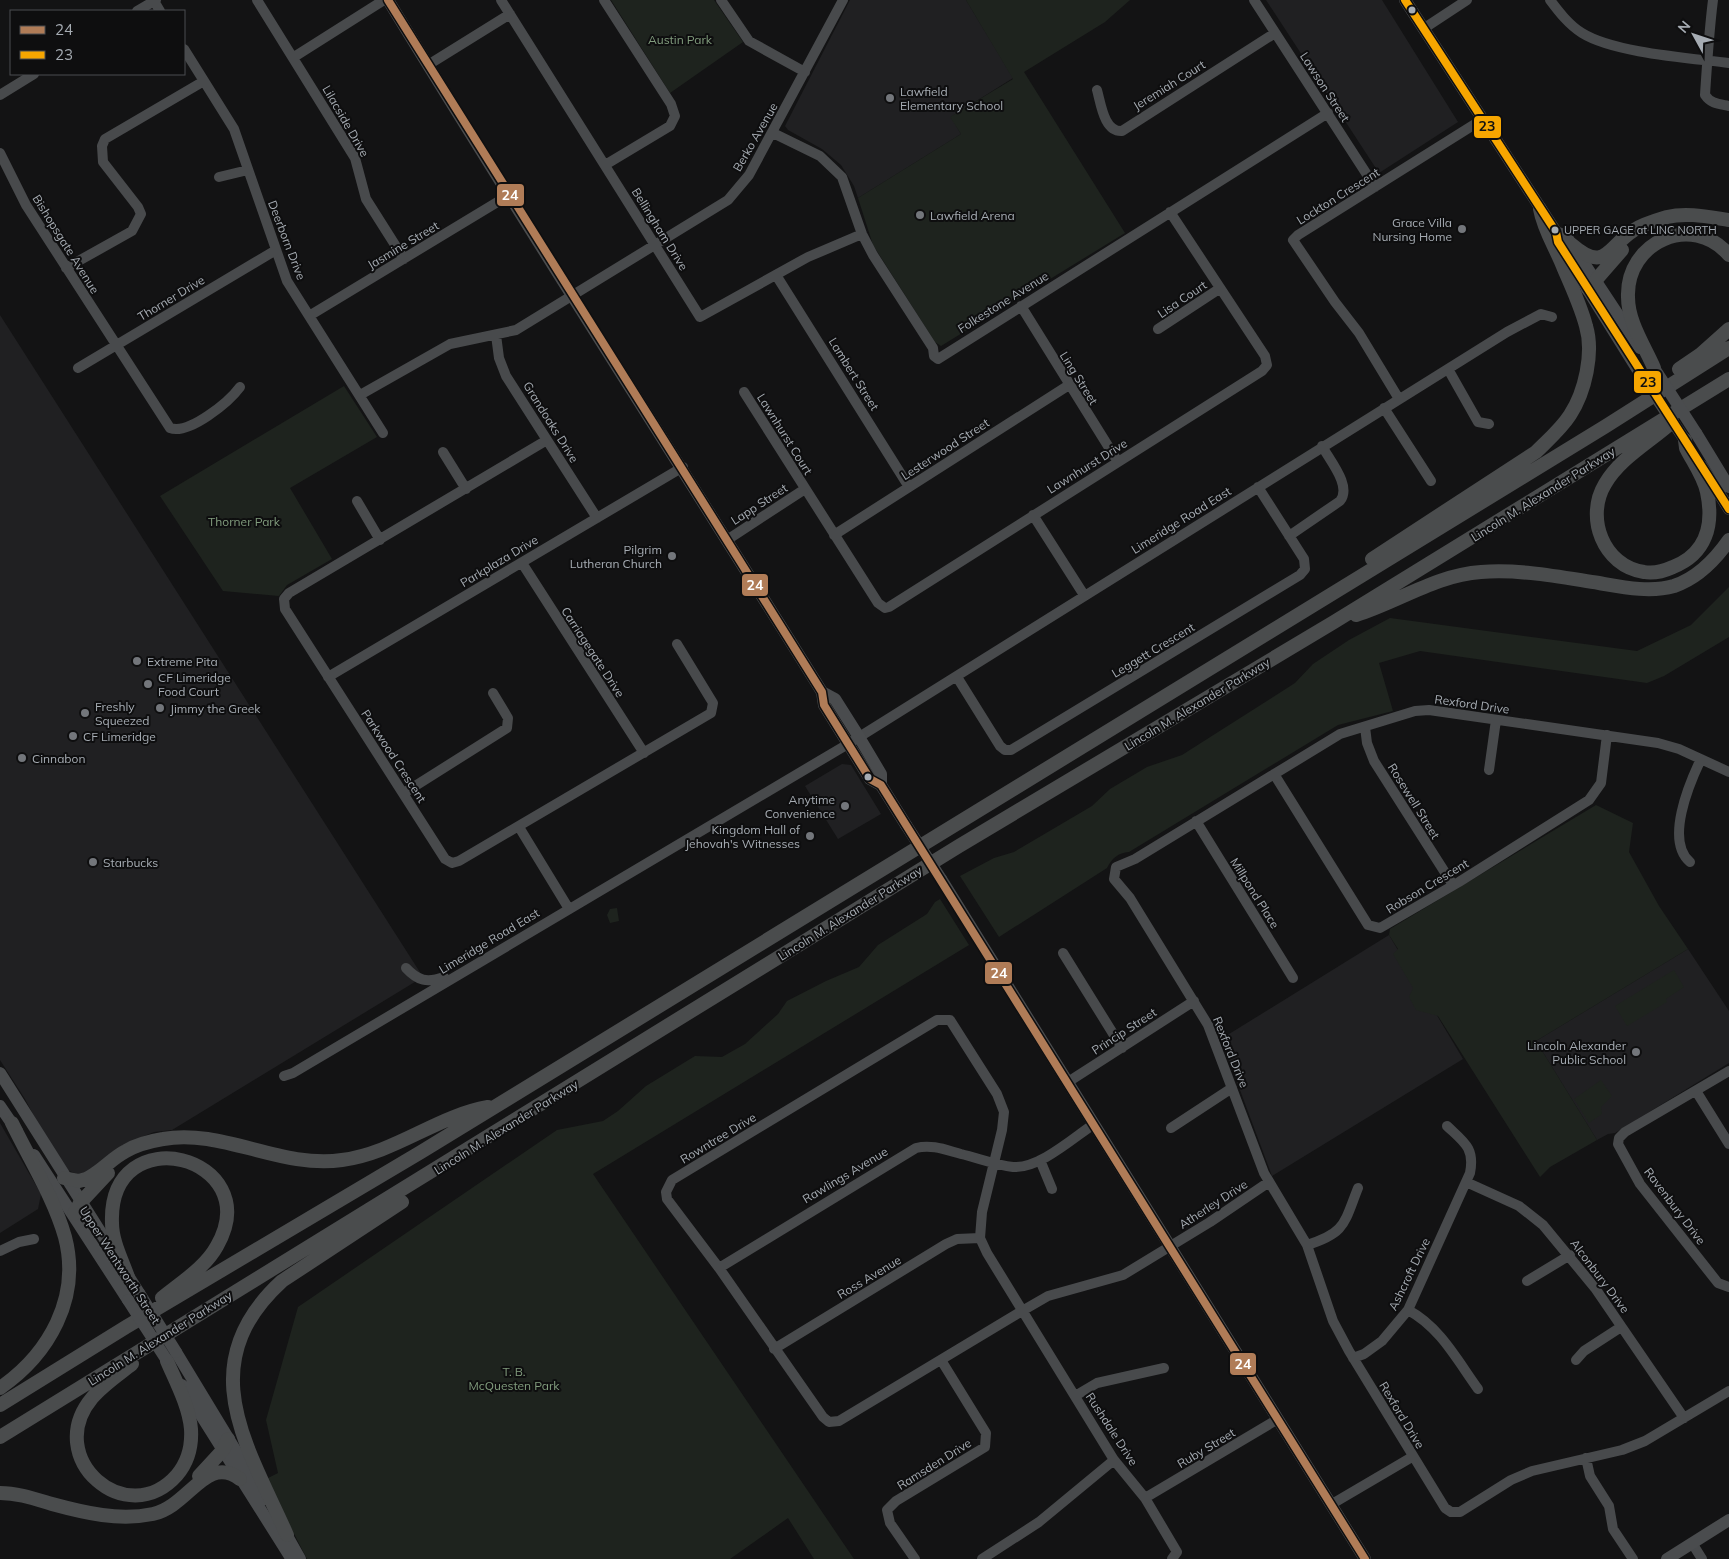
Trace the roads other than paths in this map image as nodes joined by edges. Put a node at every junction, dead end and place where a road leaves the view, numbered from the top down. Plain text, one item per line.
1 (257, 0) edge
2 (384, 0) edge
3 (388, 0) edge
4 (501, 0) edge
5 (604, 0) edge
6 (843, 0) edge
7 (1254, 0) edge
8 (1405, 0) edge
9 (1468, 0) edge
10 (1550, 0) edge
11 (1713, 0) edge
12 (155, 1) edge
13 (723, 1) edge
14 (139, 10) edge
15 (510, 14) junction
16 (1423, 29) junction
17 (1275, 33) junction
18 (185, 51) edge
19 (294, 57) junction
20 (1707, 60) junction
21 (1729, 63) edge
22 (428, 65) junction
23 (805, 72) junction
24 (32, 75) edge
25 (204, 81) junction
26 (1097, 90) dead end
27 (0, 95) edge
28 (1729, 106) edge
29 (1328, 113) junction
30 (1483, 119) junction
31 (774, 132) junction
32 (0, 153) edge
33 (605, 165) junction
34 (248, 170) junction
35 (219, 177) dead end
36 (1375, 187) junction
37 (509, 194) junction
38 (1540, 209) junction
39 (1170, 212) junction
40 (1729, 220) edge
41 (1645, 226) junction
42 (1556, 232) junction
43 (862, 234) junction
44 (1571, 244) junction
45 (656, 245) junction
46 (276, 250) junction
47 (1729, 255) edge
48 (404, 259) junction
49 (66, 268) junction
50 (776, 275) junction
51 (1592, 285) junction
52 (1219, 289) junction
53 (571, 295) junction
54 (1021, 306) junction
55 (309, 316) junction
56 (1552, 317) dead end
57 (1158, 329) dead end
58 (1729, 329) edge
59 (496, 335) junction
60 (115, 345) junction
61 (1729, 348) edge
62 (78, 368) dead end
63 (1448, 369) junction
64 (1648, 372) junction
65 (1729, 379) edge
66 (1069, 385) junction
67 (240, 387) dead end
68 (744, 392) dead end
69 (360, 395) junction
70 (1701, 397) junction
71 (1399, 399) junction
72 (1384, 408) junction
73 (1489, 424) dead end
74 (1606, 426) junction
75 (382, 433) dead end
76 (1691, 437) junction
77 (547, 440) junction
78 (1322, 446) junction
79 (443, 452) dead end
80 (1118, 462) junction
81 (683, 468) junction
82 (1431, 480) dead end
83 (909, 487) junction
84 (1258, 487) junction
85 (1729, 487) edge
86 (466, 489) junction
87 (805, 489) junction
88 (356, 502) dead end
89 (1729, 509) edge
90 (1032, 515) junction
91 (597, 518) junction
92 (834, 535) junction
93 (1289, 536) junction
94 (380, 540) junction
95 (727, 540) junction
96 (1729, 540) edge
97 (1724, 552) edge
98 (522, 563) junction
99 (1084, 595) junction
100 (1307, 609) junction
101 (1334, 622) junction
102 (677, 644) dead end
103 (328, 676) junction
104 (956, 677) junction
105 (822, 692) junction
106 (493, 693) dead end
107 (1496, 720) junction
108 (1365, 727) junction
109 (1607, 735) junction
110 (860, 737) junction
111 (848, 744) junction
112 (644, 753) junction
113 (1700, 759) junction
114 (1489, 770) dead end
115 (1729, 772) edge
116 (1274, 774) junction
117 (881, 785) junction
118 (404, 794) junction
119 (1196, 821) junction
120 (519, 827) junction
121 (1690, 862) dead end
122 (1453, 885) junction
123 (569, 909) junction
124 (1063, 954) dead end
125 (406, 968) dead end
126 (464, 971) junction
127 (1293, 978) dead end
128 (1194, 1001) junction
129 (1122, 1048) junction
130 (1729, 1071) edge
131 (0, 1073) edge
132 (284, 1076) dead end
133 (1068, 1082) junction
134 (0, 1087) edge
135 (1232, 1088) junction
136 (1696, 1091) junction
137 (559, 1094) junction
138 (0, 1106) edge
139 (494, 1106) junction
140 (24, 1112) junction
141 (12, 1123) junction
142 (1094, 1124) junction
143 (1448, 1126) dead end
144 (1171, 1128) dead end
145 (149, 1143) junction
146 (1729, 1144) edge
147 (1040, 1160) junction
148 (994, 1163) junction
149 (64, 1178) junction
150 (1269, 1182) junction
151 (1466, 1182) junction
152 (1358, 1188) dead end
153 (1052, 1189) dead end
154 (77, 1208) junction
155 (34, 1238) dead end
156 (980, 1238) junction
157 (1307, 1245) junction
158 (1170, 1246) junction
159 (0, 1251) edge
160 (1570, 1255) junction
161 (719, 1268) junction
162 (128, 1277) junction
163 (1527, 1281) dead end
164 (1729, 1287) edge
165 (134, 1297) junction
166 (1408, 1310) junction
167 (1022, 1311) junction
168 (189, 1319) junction
169 (126, 1327) junction
170 (1622, 1327) junction
171 (774, 1349) junction
172 (169, 1357) junction
173 (1353, 1358) junction
174 (941, 1360) junction
175 (1576, 1360) dead end
176 (1164, 1368) dead end
177 (0, 1388) edge
178 (1478, 1389) dead end
179 (1729, 1391) edge
180 (1075, 1396) junction
181 (0, 1405) edge
182 (1684, 1418) junction
183 (1278, 1420) junction
184 (0, 1437) edge
185 (225, 1445) junction
186 (1412, 1457) junction
187 (1586, 1458) junction
188 (1114, 1460) junction
189 (240, 1479) junction
190 (0, 1493) edge
191 (1146, 1498) junction
192 (1332, 1504) junction
193 (130, 1516) junction
194 (1729, 1520) edge
195 (287, 1535) junction
196 (1692, 1543) junction
197 (292, 1559) edge
198 (300, 1559) edge
199 (914, 1559) edge
200 (982, 1559) edge
201 (1172, 1559) edge
202 (1365, 1559) edge
203 (1633, 1559) edge
204 (1666, 1559) edge
205 (1702, 1559) edge

1 - 19 street, Lilacside Drive
2 - 19 street
3 - 22 main road
4 - 15 street, Bellingham Drive
5 - 33 street
6 - 23 street, Berko Avenue
7 - 17 street, Lawson Street
8 - 16 main road
9 - 16 street
10 - 20 street
11 - 20 street
12 - 14 street
13 - 23 street
15 - 22 street
15 - 33 street, Bellingham Drive
16 - 30 main road
17 - 26 street, Jeremiah Court
17 - 29 street, Lawson Street
18 - 25 street, Deerborn Drive
19 - 48 street, Lilacside Drive
20 - 21 street
20 - 28 street
22 - 37 main road
23 - 31 street, Berko Avenue
24 - 27 street
25 - 34 street, Deerborn Drive
25 - 49 street
29 - 36 street, Lawson Street
29 - 39 street, Folkestone Avenue
30 - 36 street, Lockton Crescent
30 - 38 main road
31 - 43 street, Folkestone Avenue
31 - 45 street, Berko Avenue
32 - 49 street, Bishopsgate Avenue
33 - 45 street, Bellingham Drive
34 - 35 street
34 - 46 street, Deerborn Drive
36 - 71 street, Lockton Crescent
37 - 48 street, Jasmine Street
37 - 53 main road
38 - 42 main road
38 - 100 highway
39 - 52 street, Lawnhurst Drive
39 - 54 street, Folkestone Avenue
40 - 41 highway
41 - 44 highway
41 - 51 highway
42 - 44 main road
42 - 51 main road
43 - 50 street, Bellingham Drive
43 - 54 street, Folkestone Avenue
44 - 51 main road
45 - 50 street, Bellingham Drive
45 - 53 street, Berko Avenue
46 - 55 street, Deerborn Drive
46 - 60 street, Thorner Drive
47 - 64 highway
48 - 55 street, Jasmine Street
49 - 60 street, Bishopsgate Avenue
50 - 83 street, Lambert Street
51 - 64 main road
52 - 57 street, Lisa Court
52 - 80 street, Lawnhurst Drive
53 - 59 street, Berko Avenue
53 - 81 main road
54 - 66 street, Ling Street
55 - 69 street, Deerborn Drive
56 - 63 street, Limeridge Road East
58 - 74 highway
59 - 69 street, Berko Avenue
59 - 77 street, Grandoaks Drive
60 - 62 street, Thorner Drive
60 - 67 street, Bishopsgate Avenue
61 - 74 highway, Lincoln M. Alexander Parkway
63 - 71 street, Limeridge Road East
63 - 73 street
64 - 76 main road, bridge
65 - 70 highway, Lincoln M. Alexander Parkway
66 - 80 street, Ling Street
66 - 83 street, Lesterwood Street
68 - 87 street, Lawnhurst Court
69 - 75 street, Deerborn Drive
70 - 76 highway
70 - 101 highway, Lincoln M. Alexander Parkway
71 - 72 street, Limeridge Road East
72 - 78 street, Limeridge Road East
72 - 82 street
74 - 100 highway, Lincoln M. Alexander Parkway
76 - 85 main road
76 - 89 main road
77 - 86 street, Parkwood Crescent
77 - 91 street, Grandoaks Drive
78 - 84 street, Limeridge Road East
78 - 93 street
79 - 86 street
80 - 90 street, Lawnhurst Drive
81 - 91 street, Parkplaza Drive
81 - 95 main road
83 - 92 street, Lesterwood Street
84 - 93 street, Leggett Crescent
84 - 99 street, Limeridge Road East
86 - 94 street, Parkwood Crescent
87 - 92 street, Lawnhurst Drive
87 - 95 street, Lapp Street
88 - 94 street
90 - 92 street, Lawnhurst Drive
90 - 99 street
91 - 98 street, Parkplaza Drive
93 - 104 street, Leggett Crescent
94 - 103 street, Parkwood Crescent
95 - 105 main road
96 - 97 highway
97 - 101 highway
98 - 103 street, Parkplaza Drive
98 - 112 street, Carriagegate Drive
99 - 104 street, Limeridge Road East
100 - 139 highway, Lincoln M. Alexander Parkway
101 - 137 highway, Lincoln M. Alexander Parkway
102 - 112 street, Parkwood Crescent
103 - 118 street, Parkwood Crescent
104 - 110 street, Limeridge Road East
105 - 110 main road
105 - 111 main road
106 - 118 street
107 - 108 street, Rexford Drive
107 - 109 street, Rexford Drive
107 - 114 street
108 - 116 street, Rexford Drive
108 - 122 street, Rosewell Street
109 - 113 street, Rexford Drive
109 - 122 street, Robson Crescent
110 - 111 street, Limeridge Road East
110 - 117 main road
111 - 117 main road
111 - 123 street, Limeridge Road East
112 - 120 street, Parkwood Crescent
113 - 115 street, Rexford Drive
113 - 121 street
116 - 119 street, Rexford Drive
116 - 122 street, Robson Crescent
117 - 133 main road, bridge
118 - 120 street, Parkwood Crescent
119 - 127 street, Millpond Place
119 - 128 street, Rexford Drive
120 - 123 street
123 - 126 street, Limeridge Road East
124 - 129 street
125 - 126 street
126 - 132 street, Limeridge Road East
128 - 129 street, Princip Street
128 - 135 street, Rexford Drive
129 - 133 street, Princip Street
130 - 136 street, Ravenbury Drive
131 - 140 main road, Upper Wentworth Street
133 - 142 main road
134 - 140 main road
135 - 144 street
135 - 150 street, Rexford Drive
136 - 146 street
136 - 164 street, Ravenbury Drive
137 - 168 highway, Lincoln M. Alexander Parkway
137 - 195 highway
138 - 141 main road, Upper Wentworth Street
139 - 145 highway
139 - 169 highway, Lincoln M. Alexander Parkway
140 - 149 main road, Upper Wentworth Street
141 - 154 main road, Upper Wentworth Street
141 - 177 highway
142 - 147 street, Rawlings Avenue
142 - 158 main road
143 - 151 street, Ashcroft Drive
145 - 149 highway
145 - 154 highway
147 - 148 street, Rawlings Avenue
147 - 153 street
148 - 156 street, Rowntree Drive
148 - 161 street, Rawlings Avenue
148 - 161 street, Rowntree Drive
149 - 154 main road, Upper Wentworth Street
150 - 157 street, Rexford Drive
150 - 158 street, Atherley Drive
151 - 160 street, Alconbury Drive
151 - 166 street, Ashcroft Drive
152 - 157 street
154 - 162 main road, Upper Wentworth Street
154 - 165 main road, Upper Wentworth Street
155 - 159 street
156 - 167 street
156 - 171 street, Ross Avenue
157 - 173 street, Rexford Drive
158 - 167 street, Rowntree Drive
158 - 183 main road
160 - 163 street
160 - 170 street, Alconbury Drive
161 - 171 street, Rowntree Drive
162 - 165 main road, Upper Wentworth Street
162 - 169 highway
165 - 172 main road, Upper Wentworth Street, bridge
166 - 173 street, Ashcroft Drive
166 - 178 street
167 - 174 street, Rowntree Drive
167 - 180 street, Rushdale Drive
168 - 172 highway
168 - 184 highway, Lincoln M. Alexander Parkway
169 - 181 highway, Lincoln M. Alexander Parkway
170 - 175 street
170 - 182 street, Alconbury Drive
171 - 174 street, Rowntree Drive
172 - 185 main road, Upper Wentworth Street
173 - 186 street, Rexford Drive
174 - 199 street, Ramsden Drive
176 - 180 street
179 - 182 street, Rexford Drive
180 - 188 street, Rushdale Drive
182 - 187 street, Rexford Drive
183 - 191 street, Ruby Street
183 - 192 main road
185 - 189 main road, Upper Wentworth Street
185 - 193 highway
185 - 195 main road, Upper Wentworth Street
186 - 187 street, Rexford Drive
186 - 192 street
187 - 203 street
188 - 191 street, Rushdale Drive
188 - 200 street
189 - 193 highway
189 - 197 main road, Upper Wentworth Street
190 - 193 highway
191 - 201 street, Rushdale Drive
192 - 202 main road
194 - 196 main road
195 - 198 main road, Upper Wentworth Street
196 - 204 main road
196 - 205 street

